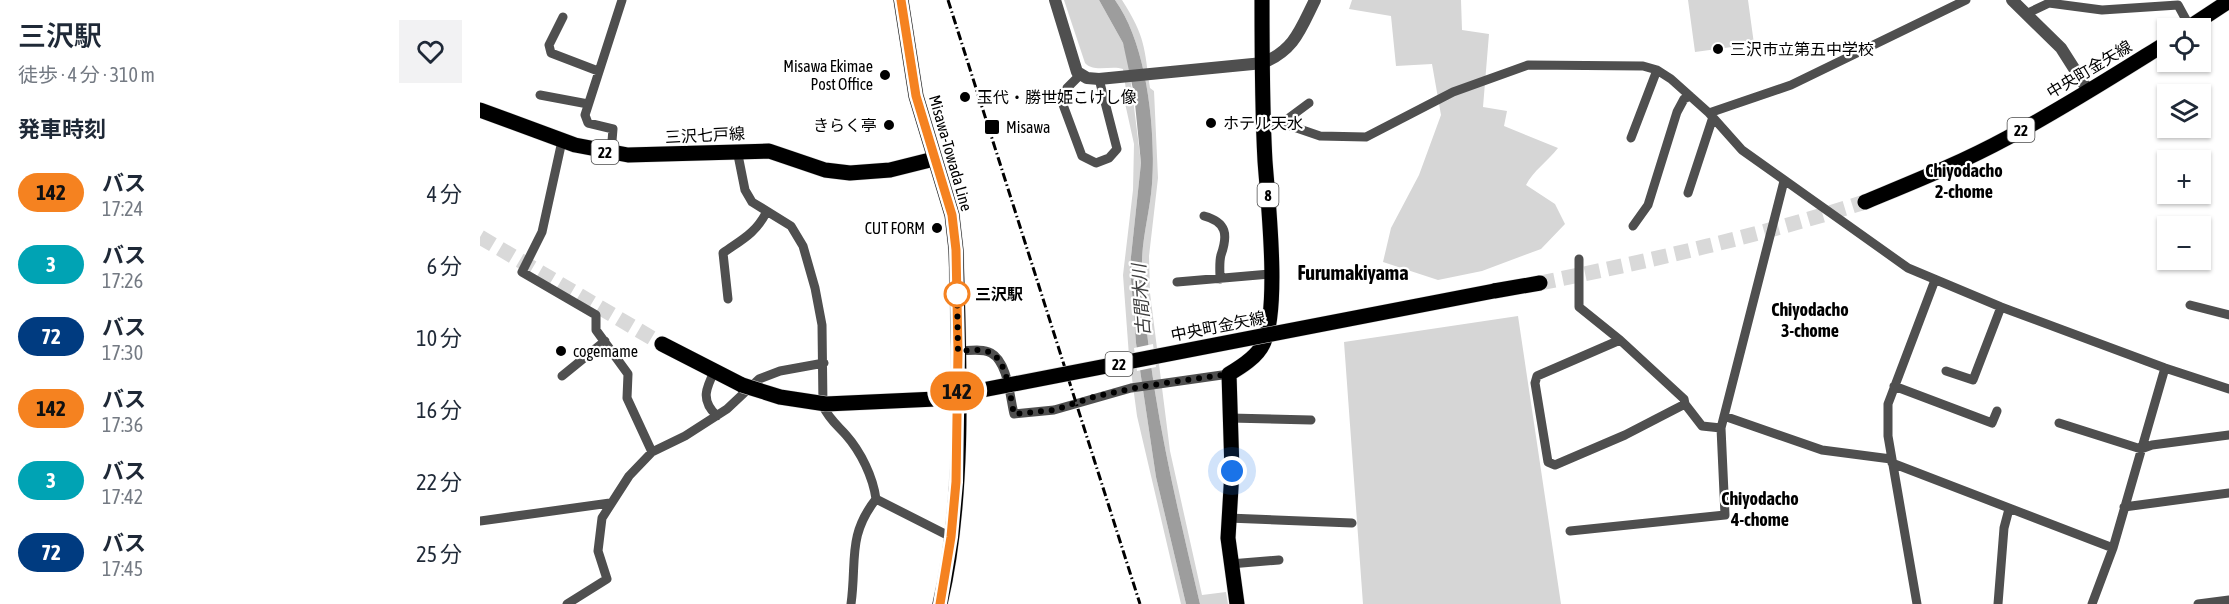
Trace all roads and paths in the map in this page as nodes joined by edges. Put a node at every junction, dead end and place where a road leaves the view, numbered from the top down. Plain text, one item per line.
1 (621, 0) edge
2 (901, 0) edge
3 (1055, 0) edge
4 (1262, 0) edge
5 (1315, 0) edge
6 (1966, 0) edge
7 (2012, 0) edge
8 (2229, 1) edge
9 (2177, 3) edge
10 (2028, 13) junction
11 (563, 17) dead end
12 (2184, 18) edge
13 (2204, 18) edge
14 (2157, 49) edge
15 (1263, 63) junction
16 (1657, 70) junction
17 (598, 71) junction
18 (1080, 75) junction
19 (1099, 79) junction
20 (2089, 92) junction
21 (540, 95) dead end
22 (1690, 96) junction
23 (1309, 103) dead end
24 (588, 104) junction
25 (480, 110) edge
26 (1711, 115) junction
27 (1265, 122) junction
28 (1282, 123) junction
29 (1631, 138) dead end
30 (562, 141) junction
31 (737, 150) junction
32 (611, 153) junction
33 (934, 159) junction
34 (1784, 181) junction
35 (1688, 193) dead end
36 (1865, 202) tunnel mouth
37 (766, 213) junction
38 (1204, 216) dead end
39 (1634, 226) dead end
40 (1579, 259) dead end
41 (1270, 274) junction
42 (1220, 279) junction
43 (1935, 280) junction
44 (1177, 282) dead end
45 (1540, 283) tunnel mouth
46 (728, 299) dead end
47 (2190, 305) dead end
48 (2001, 307) junction
49 (2229, 315) edge
50 (1620, 340) junction
51 (605, 341) junction
52 (662, 344) tunnel mouth
53 (958, 351) junction
54 (824, 363) junction
55 (2165, 368) junction
56 (715, 370) junction
57 (1946, 371) dead end
58 (1229, 374) junction
59 (562, 376) dead end
60 (1894, 386) junction
61 (2229, 389) edge
62 (1685, 404) junction
63 (1997, 411) dead end
64 (717, 416) junction
65 (1724, 416) junction
66 (1230, 418) junction
67 (1311, 420) dead end
68 (2059, 423) dead end
69 (1720, 428) junction
70 (2229, 435) edge
71 (2141, 449) junction
72 (652, 452) junction
73 (1892, 461) junction
74 (2229, 493) edge
75 (876, 499) junction
76 (610, 503) junction
77 (2124, 507) junction
78 (2009, 508) junction
79 (1228, 518) junction
80 (480, 521) edge
81 (1352, 523) dead end
82 (1570, 531) dead end
83 (951, 537) junction
84 (2113, 548) junction
85 (1279, 560) dead end
86 (1230, 564) junction
87 (2229, 600) edge
88 (567, 604) edge
89 (851, 604) edge
90 (940, 604) edge
91 (1238, 604) edge
92 (1917, 604) edge
93 (1998, 604) edge
94 (2092, 604) edge
95 (2198, 604) edge

1 - 17 street
2 - 33 main road, Misawa-Towada Line
3 - 18 street
4 - 15 main road, 8
5 - 15 street
6 - 26 street
7 - 10 street
8 - 13 main road
9 - 10 street
9 - 12 street
10 - 20 street
11 - 17 street
14 - 20 main road, 中央町金矢線 / 22
15 - 19 street
15 - 27 main road, 8
16 - 22 street
16 - 28 street
16 - 29 street
17 - 24 street
18 - 19 street
18 - 19 street
20 - 36 main road, 中央町金矢線 / 22
21 - 24 street
22 - 26 street
22 - 39 street
23 - 28 street
24 - 32 street
25 - 30 main road, 三沢七戸線 / 22
26 - 34 street
26 - 35 street
27 - 28 street
27 - 41 main road, 8
30 - 32 main road, 三沢七戸線 / 22
30 - 51 street
31 - 32 main road, 三沢七戸線 / 22
31 - 33 main road, 三沢七戸線 / 22
31 - 37 street
33 - 53 main road, Misawa-Towada Line
34 - 43 street
34 - 65 street
37 - 46 street
37 - 54 street
38 - 42 street
40 - 50 street
41 - 42 street
41 - 58 main road, 8
42 - 44 street
43 - 48 street
43 - 60 street
45 - 56 main road, 中央町金矢線 / 22, bridge
47 - 49 street
48 - 55 street
48 - 57 street
50 - 62 street
50 - 62 street
51 - 59 street
51 - 72 street
52 - 56 main road, 中央町金矢線 / 22
53 - 58 street
53 - 83 main road, Misawa-Towada Line
54 - 64 street
54 - 75 street
55 - 61 street
55 - 71 street
56 - 64 street
58 - 66 main road
60 - 63 street
60 - 73 street
62 - 69 street
64 - 72 street
65 - 69 street
65 - 73 street
66 - 67 street
66 - 79 main road
68 - 71 street
69 - 82 street
70 - 71 street
71 - 77 street
72 - 76 street
73 - 78 street
73 - 92 street
74 - 77 street
75 - 83 street
75 - 89 street
76 - 80 street
76 - 88 street
77 - 84 street
78 - 84 street
78 - 93 street
79 - 81 street
79 - 86 main road
83 - 90 main road, Misawa-Towada Line
84 - 94 street
85 - 86 street
86 - 91 main road
87 - 95 street

